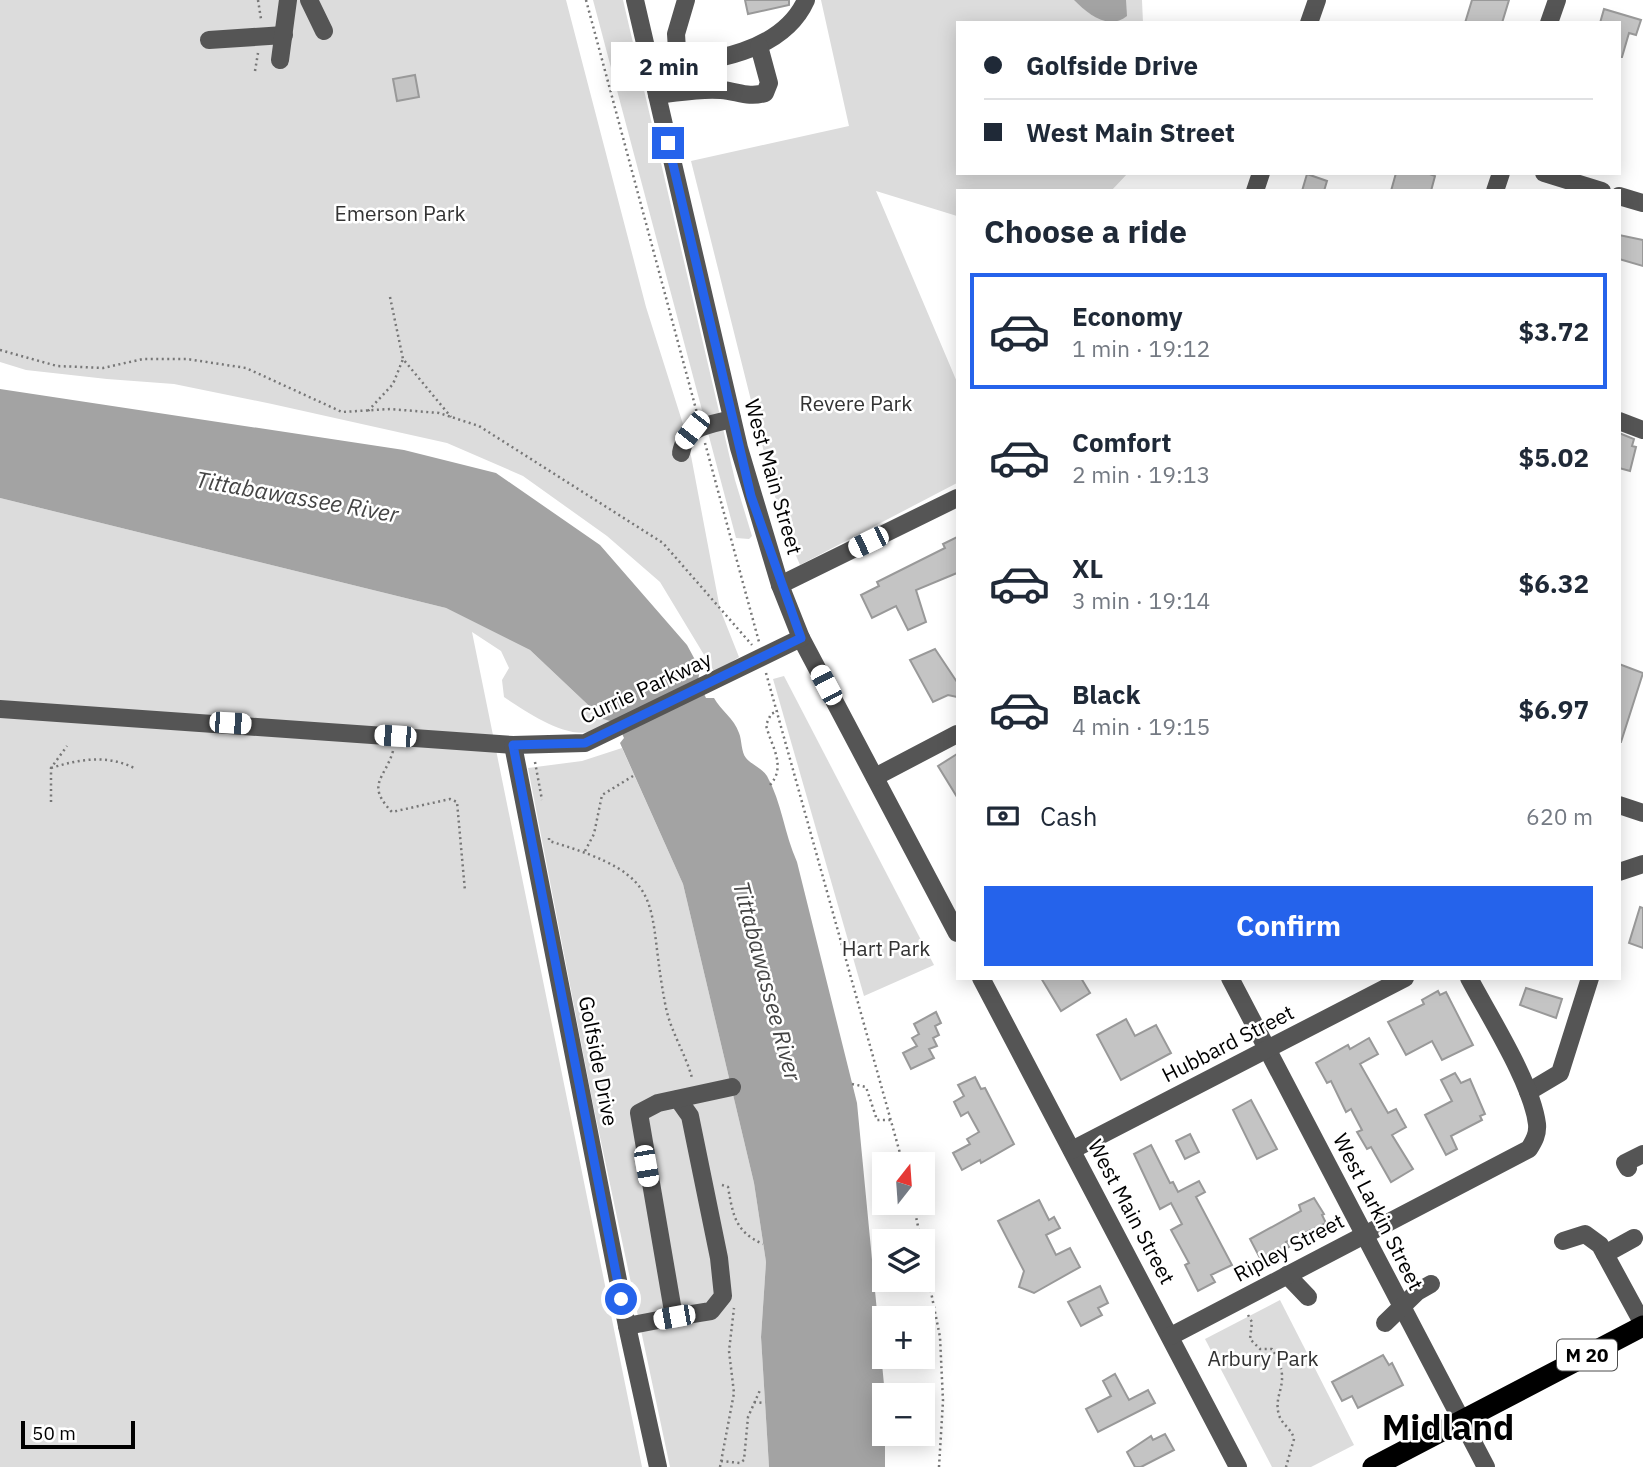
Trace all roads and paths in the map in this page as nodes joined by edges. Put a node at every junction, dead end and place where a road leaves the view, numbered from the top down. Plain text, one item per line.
1 (288, 0) edge
2 (309, 0) edge
3 (586, 0) edge
4 (635, 0) edge
5 (686, 0) edge
6 (806, 0) edge
7 (1317, 0) edge
8 (1557, 0) edge
9 (1310, 21) edge
10 (1550, 21) edge
11 (324, 31) dead end
12 (284, 35) junction
13 (209, 40) dead end
14 (759, 46) junction
15 (281, 60) dead end
16 (678, 65) junction
17 (651, 68) junction
18 (657, 96) junction
19 (1550, 175) edge
20 (1596, 189) edge
21 (1621, 197) edge
22 (1643, 203) edge
23 (390, 297) dead end
24 (0, 350) edge
25 (403, 359) junction
26 (368, 411) junction
27 (452, 417) junction
28 (732, 419) junction
29 (1621, 422) edge
30 (701, 427) junction
31 (1643, 430) edge
32 (681, 453) dead end
33 (956, 498) edge
34 (780, 585) junction
35 (801, 638) junction
36 (764, 658) junction
37 (0, 709) edge
38 (778, 711) junction
39 (956, 735) edge
40 (513, 745) junction
41 (68, 746) dead end
42 (393, 751) dead end
43 (51, 768) junction
44 (136, 769) dead end
45 (633, 776) dead end
46 (875, 777) junction
47 (770, 785) dead end
48 (51, 802) dead end
49 (1621, 806) edge
50 (1643, 813) edge
51 (586, 851) dead end
52 (1643, 864) edge
53 (1621, 871) edge
54 (465, 891) dead end
55 (956, 931) edge
56 (982, 980) edge
57 (1231, 980) edge
58 (1401, 980) edge
59 (1470, 980) edge
60 (1589, 980) edge
61 (1267, 1049) junction
62 (852, 1084) dead end
63 (732, 1087) dead end
64 (1528, 1092) junction
65 (678, 1099) junction
66 (891, 1120) junction
67 (1072, 1150) junction
68 (900, 1152) edge
69 (1643, 1154) edge
70 (1628, 1168) dead end
71 (715, 1186) dead end
72 (1364, 1234) junction
73 (1634, 1238) dead end
74 (1563, 1241) dead end
75 (763, 1244) dead end
76 (1605, 1254) junction
77 (1287, 1275) junction
78 (1431, 1284) dead end
79 (931, 1292) edge
80 (1308, 1297) dead end
81 (1401, 1306) junction
82 (1248, 1315) dead end
83 (674, 1317) junction
84 (1385, 1323) dead end
85 (1643, 1325) edge
86 (627, 1326) junction
87 (1171, 1336) junction
88 (761, 1388) dead end
89 (754, 1402) junction
90 (763, 1403) dead end
91 (1461, 1421) junction
92 (721, 1461) dead end
93 (658, 1467) edge
94 (939, 1467) edge
95 (1238, 1467) edge
96 (1286, 1467) edge
97 (1373, 1467) edge
98 (1486, 1467) edge

1 - 12 street
2 - 11 street
3 - 30 path
4 - 17 street, West Main Street
5 - 16 street
6 - 14 street
7 - 9 street
8 - 10 street
12 - 13 street
12 - 15 street
14 - 16 street
14 - 18 street
16 - 17 street
17 - 18 street, West Main Street
18 - 28 street, West Main Street
19 - 20 street
21 - 22 street
23 - 25 path
24 - 26 path
25 - 26 path
25 - 27 path
26 - 27 path
27 - 36 path
28 - 30 street
28 - 34 street, West Main Street
29 - 31 street
30 - 32 street
30 - 36 path
33 - 34 street
34 - 35 street, West Main Street
35 - 36 street, Currie Parkway
35 - 46 street, West Main Street
36 - 38 path
36 - 40 street, Currie Parkway
37 - 40 street, Currie Parkway
38 - 47 path
38 - 66 path
39 - 46 street
40 - 86 street, Golfside Drive
41 - 43 path
42 - 54 path
43 - 44 path
43 - 48 path
45 - 51 path
46 - 55 street, West Main Street
49 - 50 street
52 - 53 street
56 - 67 street, West Main Street
57 - 61 street, West Larkin Street
58 - 61 street, Hubbard Street
59 - 64 street
60 - 64 street
61 - 67 street, Hubbard Street
61 - 72 street, West Larkin Street
62 - 66 path
63 - 65 street
64 - 72 street, Ripley Street
65 - 83 street
65 - 83 street
66 - 68 path
67 - 87 street, West Main Street
69 - 70 street
71 - 75 path
72 - 77 street, Ripley Street
72 - 81 street, West Larkin Street
73 - 76 street
74 - 76 street
76 - 85 street
77 - 80 street
77 - 87 street, Ripley Street
78 - 81 street
79 - 94 path
81 - 84 street
81 - 91 street, West Larkin Street
82 - 96 path
83 - 86 street
85 - 91 highway, M 20
86 - 93 street, Golfside Drive
87 - 95 street, West Main Street
88 - 89 path
89 - 90 path
89 - 92 path
91 - 97 highway, M 20
91 - 98 street, West Larkin Street

